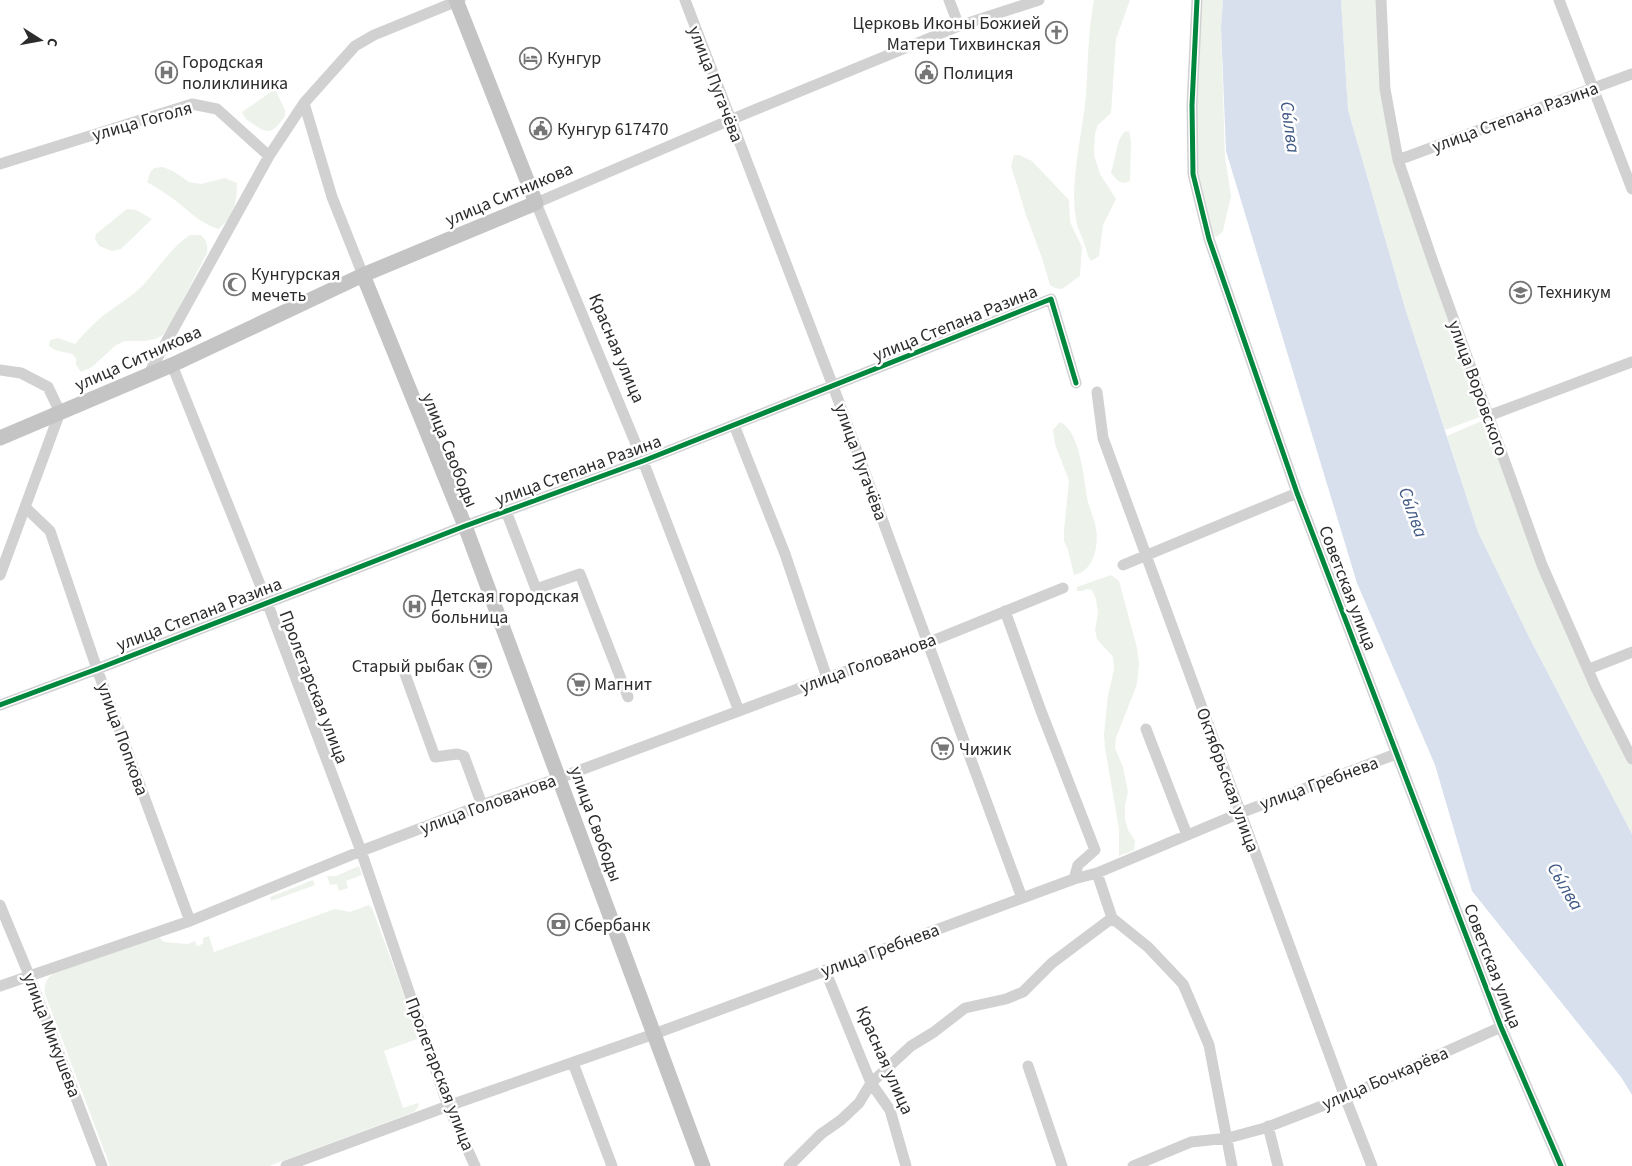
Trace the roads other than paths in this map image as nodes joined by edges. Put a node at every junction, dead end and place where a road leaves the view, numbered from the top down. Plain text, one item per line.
1 (458, 0) edge
2 (685, 0) edge
3 (948, 0) edge
4 (1039, 0) edge
5 (1197, 0) edge
6 (1381, 0) edge
7 (1558, 0) edge
8 (959, 26) junction
9 (1632, 74) edge
10 (1592, 89) junction
11 (304, 103) junction
12 (730, 120) junction
13 (269, 156) junction
14 (1398, 160) junction
15 (0, 164) edge
16 (1632, 189) edge
17 (536, 203) junction
18 (363, 275) junction
19 (1632, 362) edge
20 (172, 365) junction
21 (0, 370) edge
22 (148, 375) junction
23 (1076, 383) dead end
24 (833, 386) junction
25 (1097, 392) dead end
26 (60, 412) junction
27 (1488, 416) junction
28 (734, 425) junction
29 (0, 438) edge
30 (644, 461) junction
31 (1297, 493) junction
32 (26, 508) junction
33 (506, 511) junction
34 (465, 526) junction
35 (1145, 556) junction
36 (1123, 566) dead end
37 (0, 575) edge
38 (1064, 588) dead end
39 (267, 602) junction
40 (1005, 611) junction
41 (927, 642) junction
42 (1632, 652) edge
43 (98, 669) junction
44 (1588, 669) junction
45 (405, 674) dead end
46 (827, 678) junction
47 (628, 696) dead end
48 (0, 706) edge
49 (739, 711) junction
50 (1146, 730) dead end
51 (1396, 754) junction
52 (1632, 759) edge
53 (560, 778) junction
54 (482, 805) junction
55 (1240, 812) junction
56 (1187, 835) junction
57 (361, 851) junction
58 (1097, 873) junction
59 (1074, 879) junction
60 (1022, 898) junction
61 (0, 905) edge
62 (1112, 918) junction
63 (190, 922) junction
64 (825, 970) junction
65 (29, 975) junction
66 (0, 986) edge
67 (1501, 1027) junction
68 (654, 1034) junction
69 (573, 1063) junction
70 (1028, 1066) dead end
71 (871, 1084) junction
72 (1345, 1097) junction
73 (448, 1106) junction
74 (1268, 1126) junction
75 (1228, 1138) junction
76 (102, 1166) edge
77 (286, 1166) edge
78 (474, 1166) edge
79 (612, 1166) edge
80 (703, 1166) edge
81 (789, 1166) edge
82 (906, 1166) edge
83 (1062, 1166) edge
84 (1133, 1166) edge
85 (1232, 1166) edge
86 (1278, 1166) edge
87 (1372, 1166) edge
88 (1561, 1166) edge

1 - 11 street
1 - 17 main road, Красная улица
2 - 12 street, улица Пугачёва
3 - 8 street
4 - 8 street, улица Ситникова
5 - 31 street, Советская улица
6 - 14 street, улица Воровского
7 - 10 street
8 - 12 street, улица Ситникова
9 - 10 street, улица Степана Разина
10 - 14 street, улица Степана Разина
10 - 16 street
11 - 13 street
11 - 18 street, улица Свободы
12 - 17 street, улица Ситникова
12 - 24 street, улица Пугачёва
13 - 15 street, улица Гоголя
13 - 22 street
14 - 27 street, улица Воровского
17 - 18 main road, улица Ситникова
17 - 30 street, Красная улица
18 - 20 main road, улица Ситникова
18 - 34 main road, улица Свободы
19 - 27 street
20 - 22 main road, улица Ситникова
20 - 39 street, Пролетарская улица
21 - 26 street
22 - 26 main road, улица Ситникова
23 - 24 street, улица Степана Разина
24 - 28 street, улица Степана Разина
24 - 41 street, улица Пугачёва
25 - 35 street, Октябрьская улица
26 - 29 main road, улица Ситникова
26 - 32 street
27 - 44 street, улица Воровского
28 - 30 street, улица Степана Разина
28 - 46 street
30 - 33 street, улица Степана Разина
30 - 49 street, Красная улица
31 - 35 street
31 - 51 street, Советская улица
32 - 37 street
32 - 43 street, улица Попкова
33 - 34 street, улица Степана Разина
33 - 47 street
34 - 39 street, улица Степана Разина
34 - 53 main road, улица Свободы
35 - 36 street
35 - 55 street, Октябрьская улица
38 - 40 street, улица Голованова
39 - 43 street, улица Степана Разина
39 - 57 street, Пролетарская улица
40 - 41 street, улица Голованова
40 - 59 street
41 - 46 street, улица Голованова
41 - 60 street, улица Пугачёва
42 - 44 street
43 - 48 street, улица Степана Разина
43 - 63 street, улица Попкова
44 - 52 street, улица Воровского
45 - 54 street
46 - 49 street, улица Голованова
49 - 53 street, улица Голованова
50 - 56 street
51 - 55 street, улица Гребнева
51 - 67 street, Советская улица
53 - 54 street, улица Голованова
53 - 68 main road, улица Свободы
54 - 57 street, улица Голованова
55 - 56 street, улица Гребнева
55 - 72 street, Октябрьская улица
56 - 58 street, улица Гребнева
57 - 63 street, улица Голованова
57 - 73 street, Пролетарская улица
58 - 59 street, улица Гребнева
58 - 62 street
59 - 60 street, улица Гребнева
60 - 64 street, улица Гребнева
61 - 65 street, улица Микушева
62 - 71 street
62 - 75 street
63 - 65 street, улица Голованова
64 - 68 street, улица Гребнева
64 - 71 street, Красная улица
65 - 66 street, улица Голованова
65 - 76 street, улица Микушева
67 - 72 street, улица Бочкарёва
67 - 88 street, Советская улица
68 - 69 street, улица Гребнева
68 - 80 main road, улица Свободы
69 - 73 street, улица Гребнева
69 - 79 street
70 - 83 street
71 - 81 street
71 - 82 street, Красная улица
72 - 74 street, улица Бочкарёва
72 - 87 street, Октябрьская улица
73 - 77 street, улица Гребнева
73 - 78 street, Пролетарская улица
74 - 75 street, улица Бочкарёва
74 - 86 street
75 - 84 street, улица Бочкарёва
75 - 85 street

